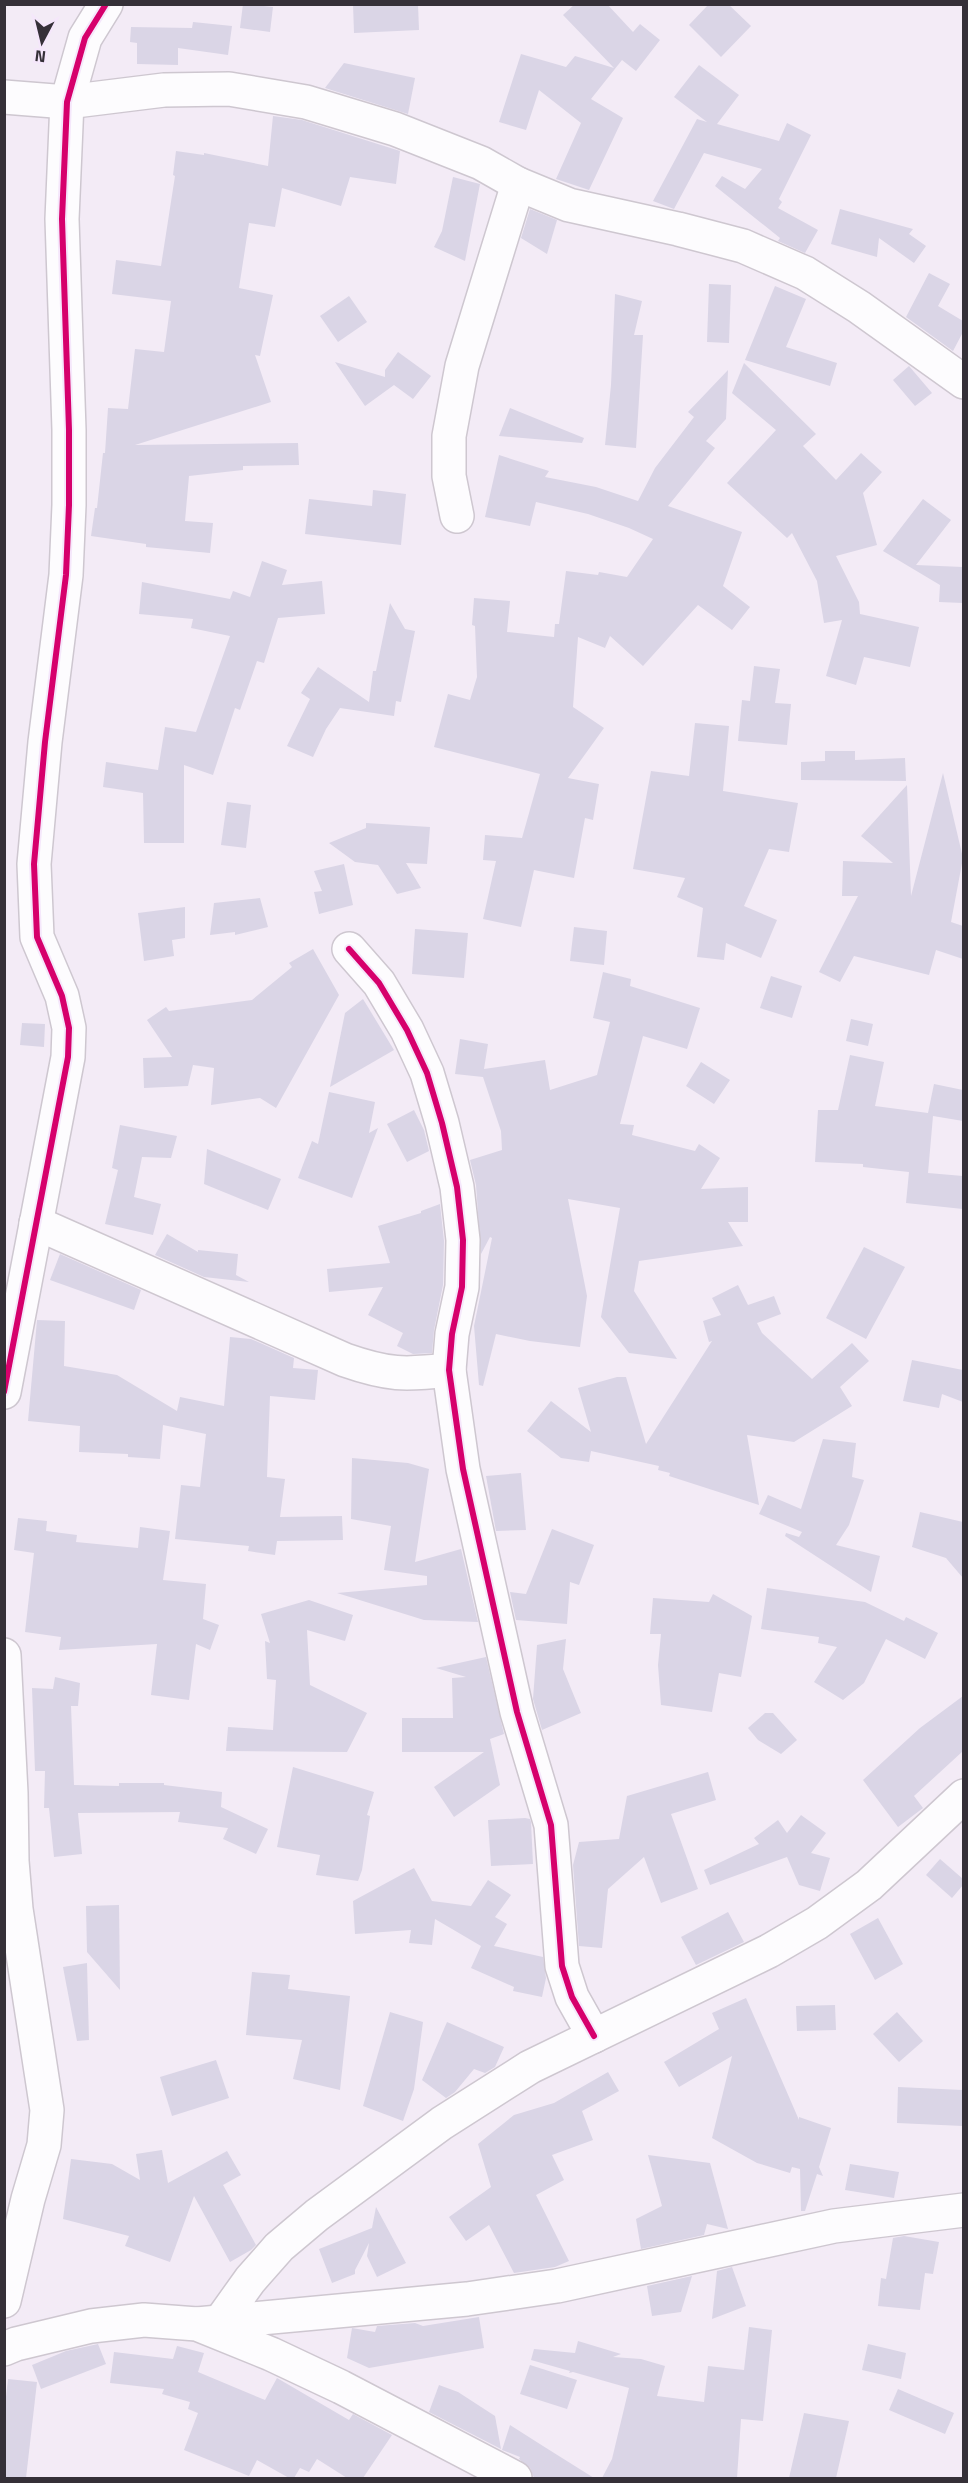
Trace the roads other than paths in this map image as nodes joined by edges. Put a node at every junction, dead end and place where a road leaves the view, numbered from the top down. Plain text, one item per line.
1 (106, 4) edge
2 (4, 98) edge
3 (67, 102) junction
4 (518, 184) junction
5 (963, 382) edge
6 (457, 516) dead end
7 (349, 949) dead end
8 (36, 1223) junction
9 (449, 1370) junction
10 (4, 1392) edge
11 (4, 1655) edge
12 (963, 1796) edge
13 (594, 2036) junction
14 (963, 2210) edge
15 (4, 2301) edge
16 (209, 2323) junction
17 (4, 2349) edge
18 (515, 2478) edge

1 - 3 street
2 - 3 street
3 - 4 street
3 - 8 street
4 - 5 street
4 - 6 street
7 - 9 street
8 - 9 street
8 - 10 street
9 - 13 street
11 - 15 street
12 - 13 street
13 - 16 street
14 - 16 street
16 - 17 street
16 - 18 street

